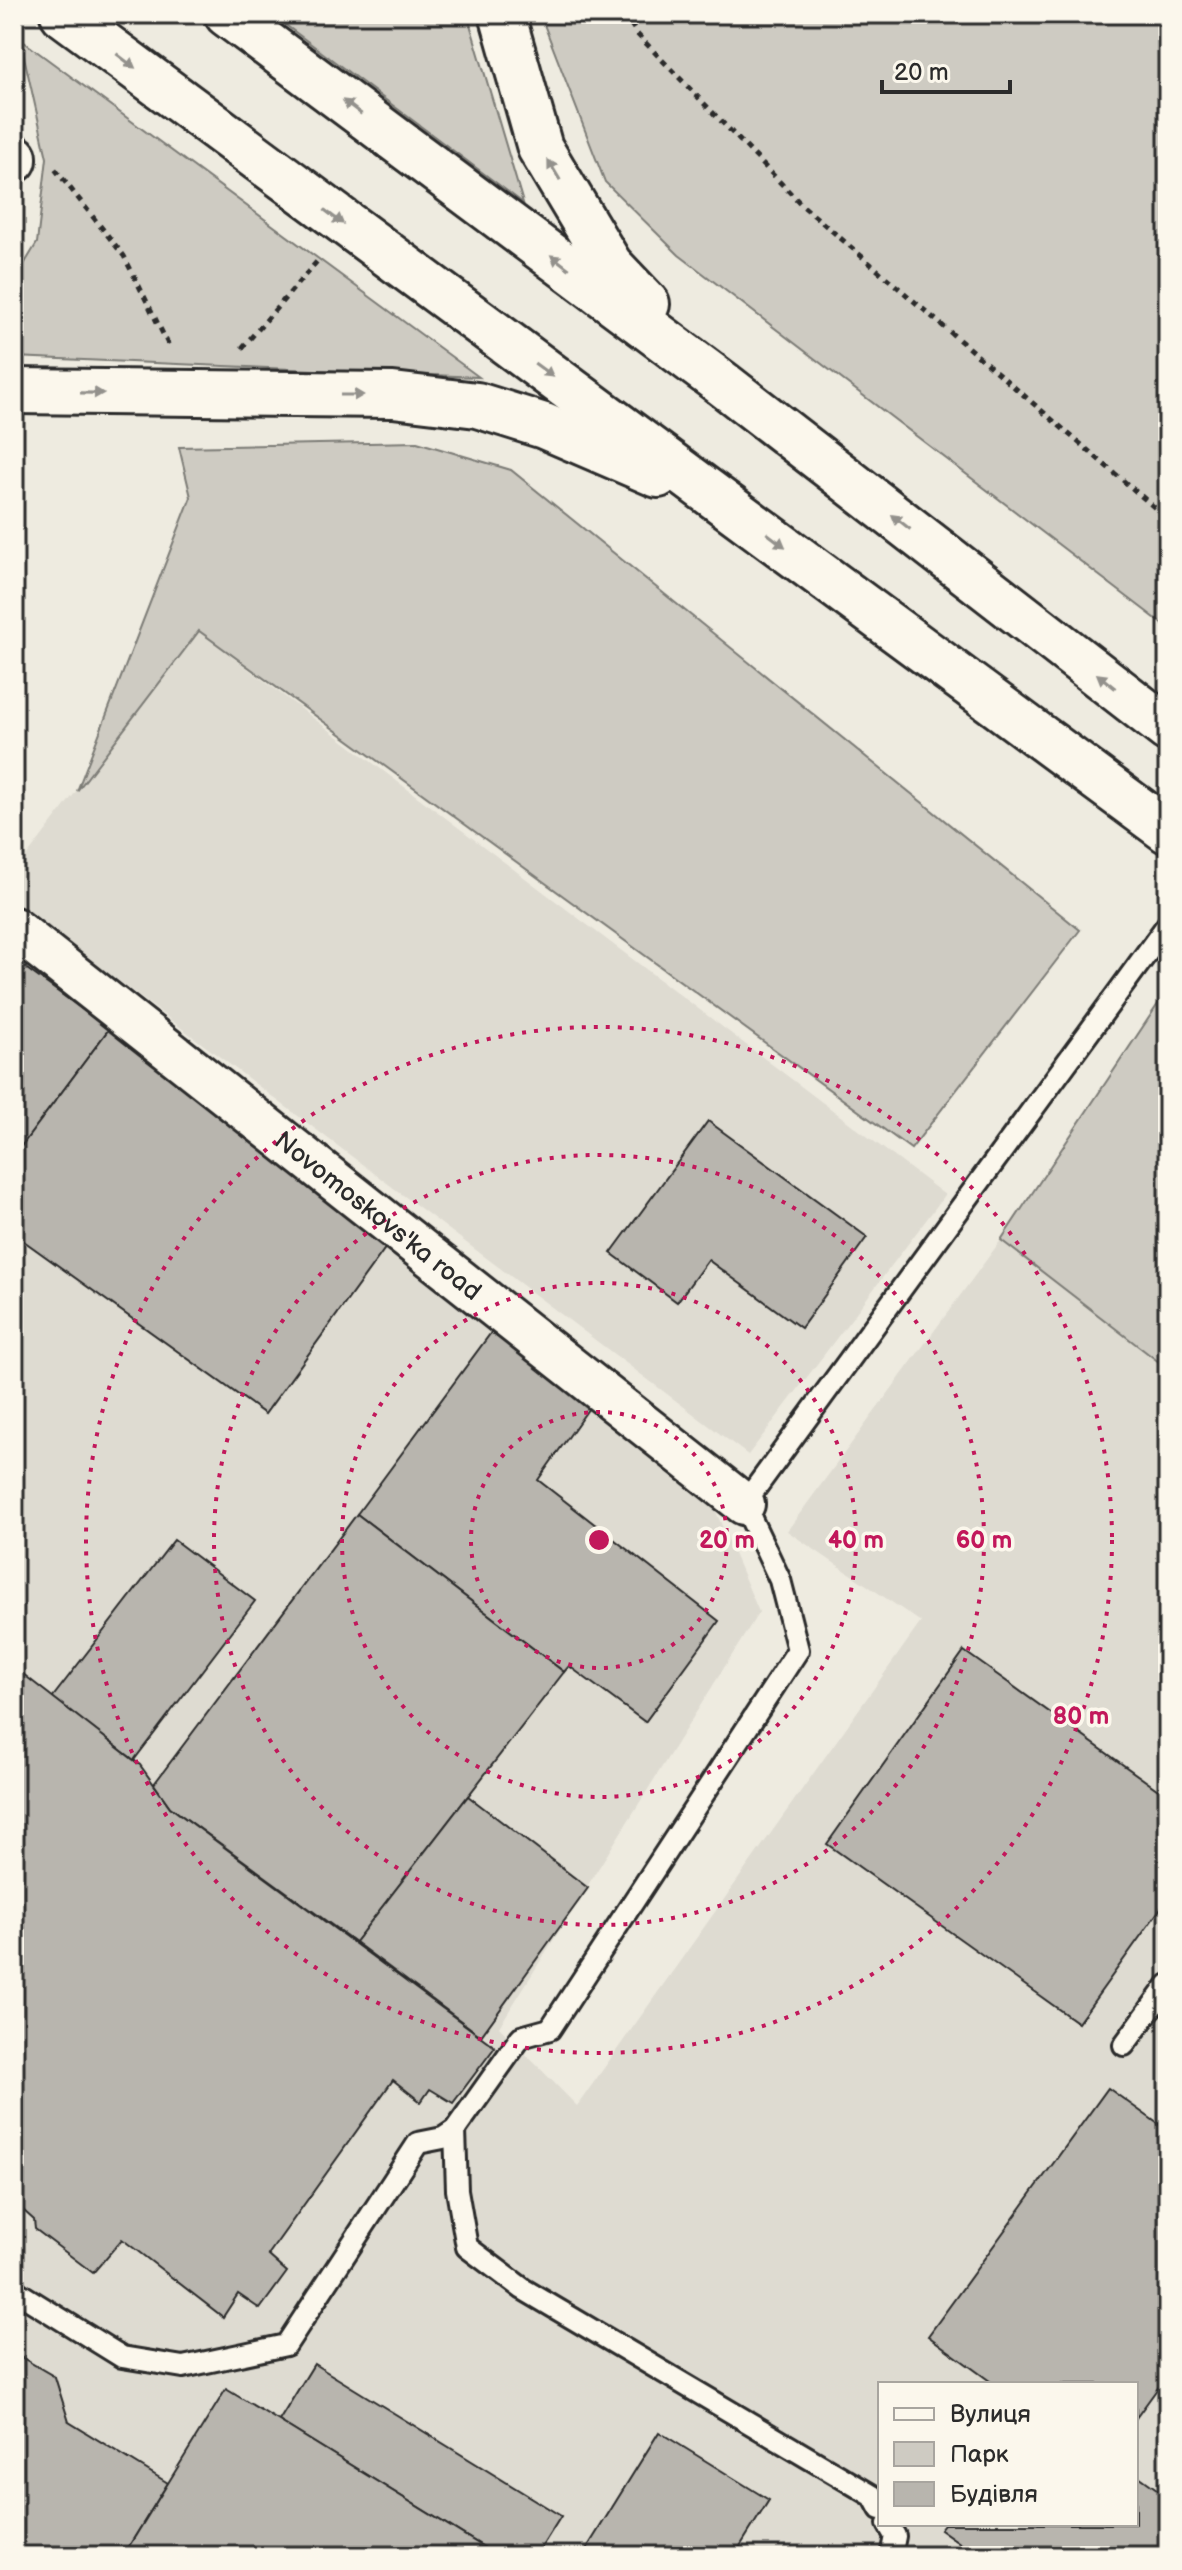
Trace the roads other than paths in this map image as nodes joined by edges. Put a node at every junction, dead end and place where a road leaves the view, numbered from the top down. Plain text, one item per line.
1 (63, 14) edge
2 (227, 14) edge
3 (502, 14) edge
4 (723, 384) junction
5 (14, 391) edge
6 (729, 505) junction
7 (1168, 729) edge
8 (1168, 831) edge
9 (1168, 924) edge
10 (14, 928) edge
11 (744, 1504) junction
12 (1168, 1985) edge
13 (1124, 2045) dead end
14 (455, 2130) junction
15 (14, 2290) edge
16 (878, 2505) edge
17 (889, 2526) edge
18 (891, 2556) edge

1 -> 6 main road
4 -> 2 main road
4 -> 3 main road
7 -> 4 main road
5 -> 6 main road
6 -> 8 main road
9 - 11 lane
10 - 11 street, Novomoskovs'ka road
11 - 14 lane
12 - 13 lane
14 - 15 lane
14 - 16 lane
17 - 18 lane

